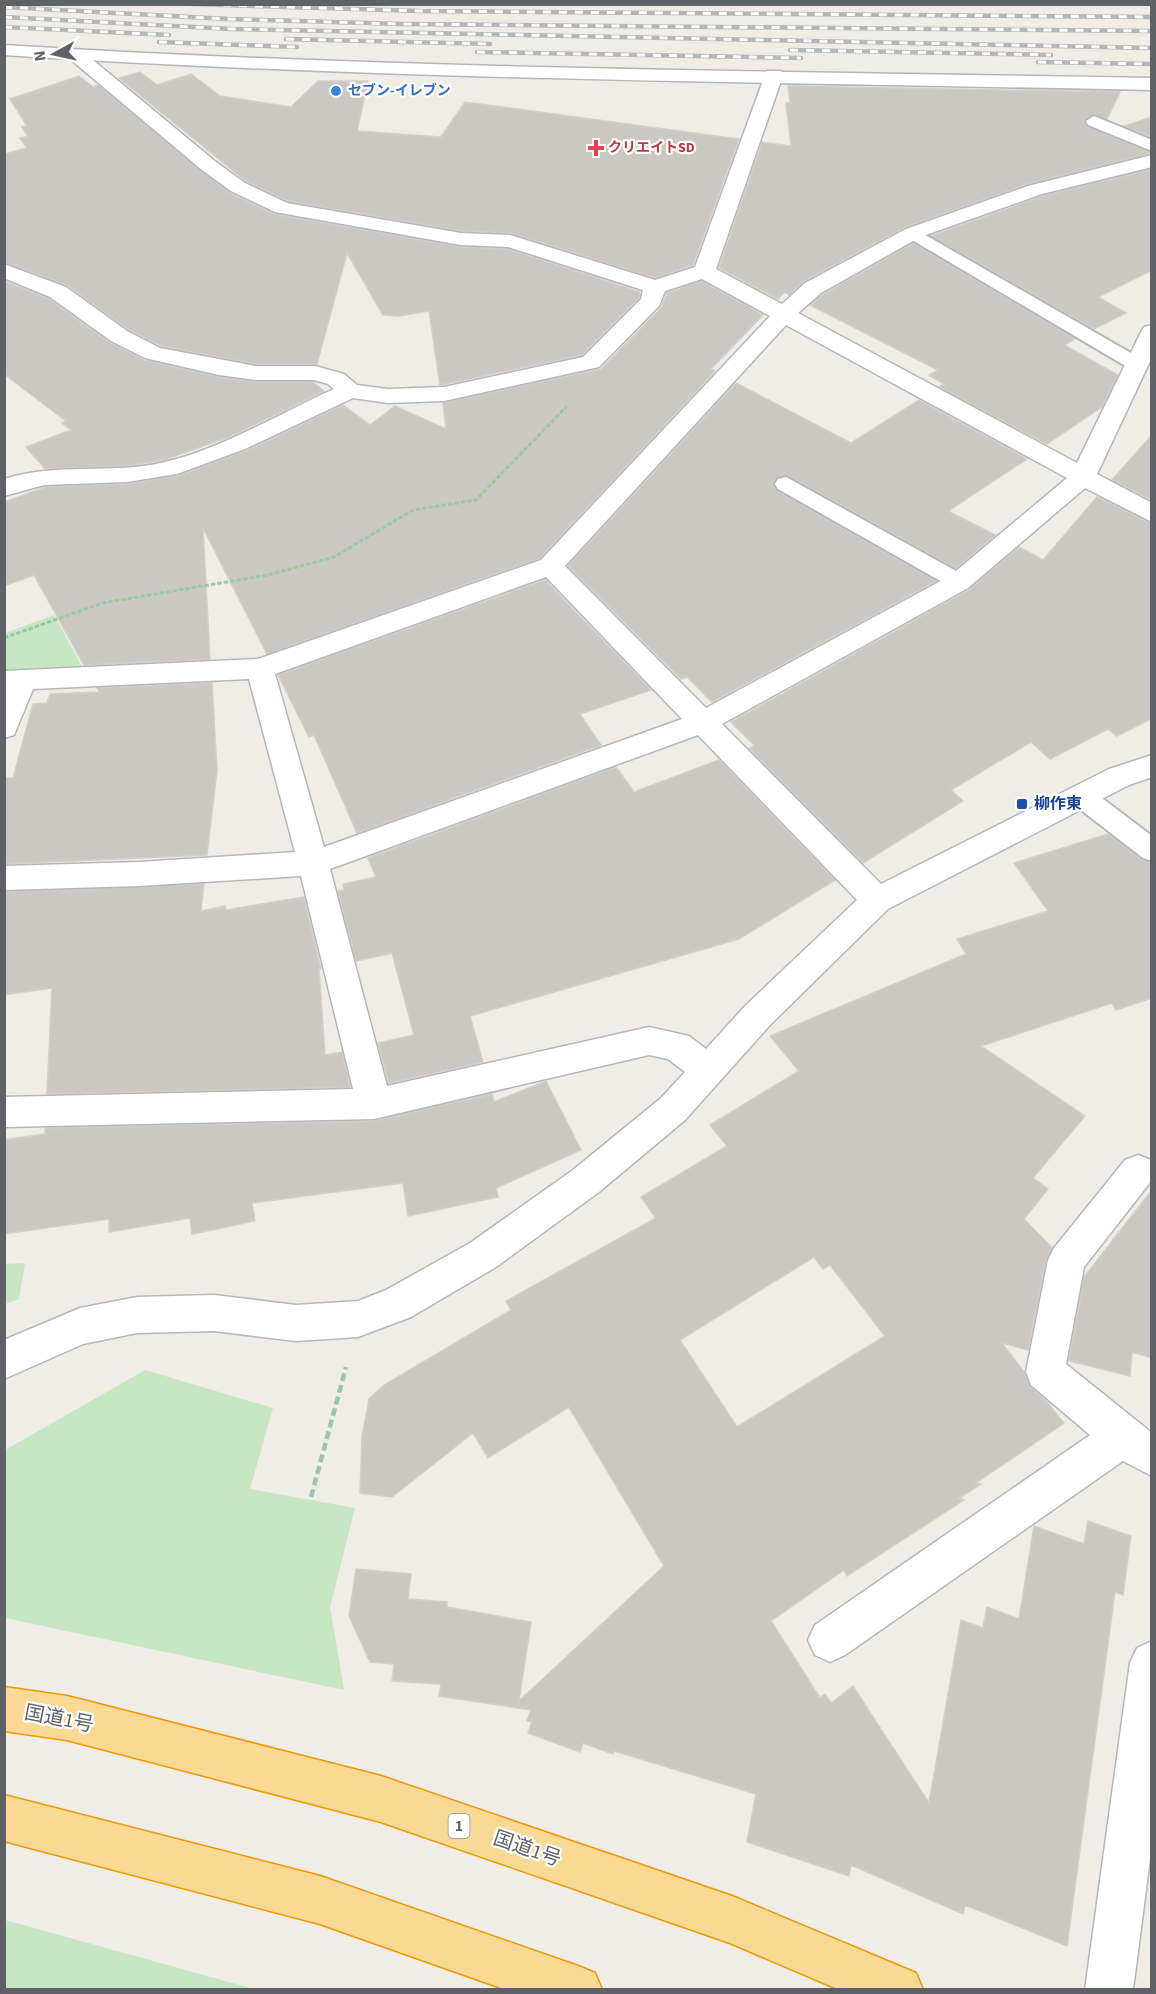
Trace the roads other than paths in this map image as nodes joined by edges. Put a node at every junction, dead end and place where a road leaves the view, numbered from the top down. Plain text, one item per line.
1 (4, 50) edge
2 (76, 55) junction
3 (774, 75) junction
4 (1152, 84) edge
5 (1094, 121) dead end
6 (1152, 146) edge
7 (1152, 161) edge
8 (913, 234) junction
9 (4, 270) edge
10 (704, 271) junction
11 (655, 287) junction
12 (782, 316) junction
13 (1152, 332) edge
14 (1136, 364) junction
15 (350, 391) junction
16 (1083, 477) junction
17 (786, 484) dead end
18 (4, 488) edge
19 (1152, 514) edge
20 (550, 566) junction
21 (959, 582) junction
22 (260, 669) junction
23 (13, 681) edge
24 (702, 722) junction
25 (4, 728) edge
26 (1152, 766) edge
27 (1081, 796) junction
28 (1152, 851) edge
29 (313, 862) junction
30 (4, 878) edge
31 (878, 900) junction
32 (708, 1070) junction
33 (374, 1104) junction
34 (4, 1112) edge
35 (1142, 1177) edge
36 (4, 1360) edge
37 (1137, 1446) edge
38 (830, 1640) dead end
39 (1152, 1663) edge
40 (4, 1709) edge
41 (4, 1818) edge
42 (578, 1989) edge
43 (898, 1989) edge
44 (1109, 1989) edge

1 - 2 street
2 - 3 street
2 - 11 street
3 - 4 street
3 - 10 street
5 - 6 lane
7 - 8 street
8 - 12 street
8 - 14 lane
9 - 15 street
10 - 11 street
10 - 12 street
11 - 15 street
12 - 16 street
12 - 20 street
13 - 14 street
14 - 16 street
15 - 18 street
16 - 19 street
16 - 21 street
17 - 21 lane
20 - 22 street
20 - 24 street
21 - 24 street
22 - 23 street
22 - 29 street
23 - 25 street
24 - 29 street
24 - 31 street
26 - 27 street
27 - 28 lane
27 - 31 street
29 - 30 street
29 - 33 street
31 - 32 street
32 - 33 street
32 - 36 street
33 - 34 street
35 - 37 street
37 - 38 street
39 - 44 street
40 - 43 highway, 国道1号 / 1
41 - 42 highway

